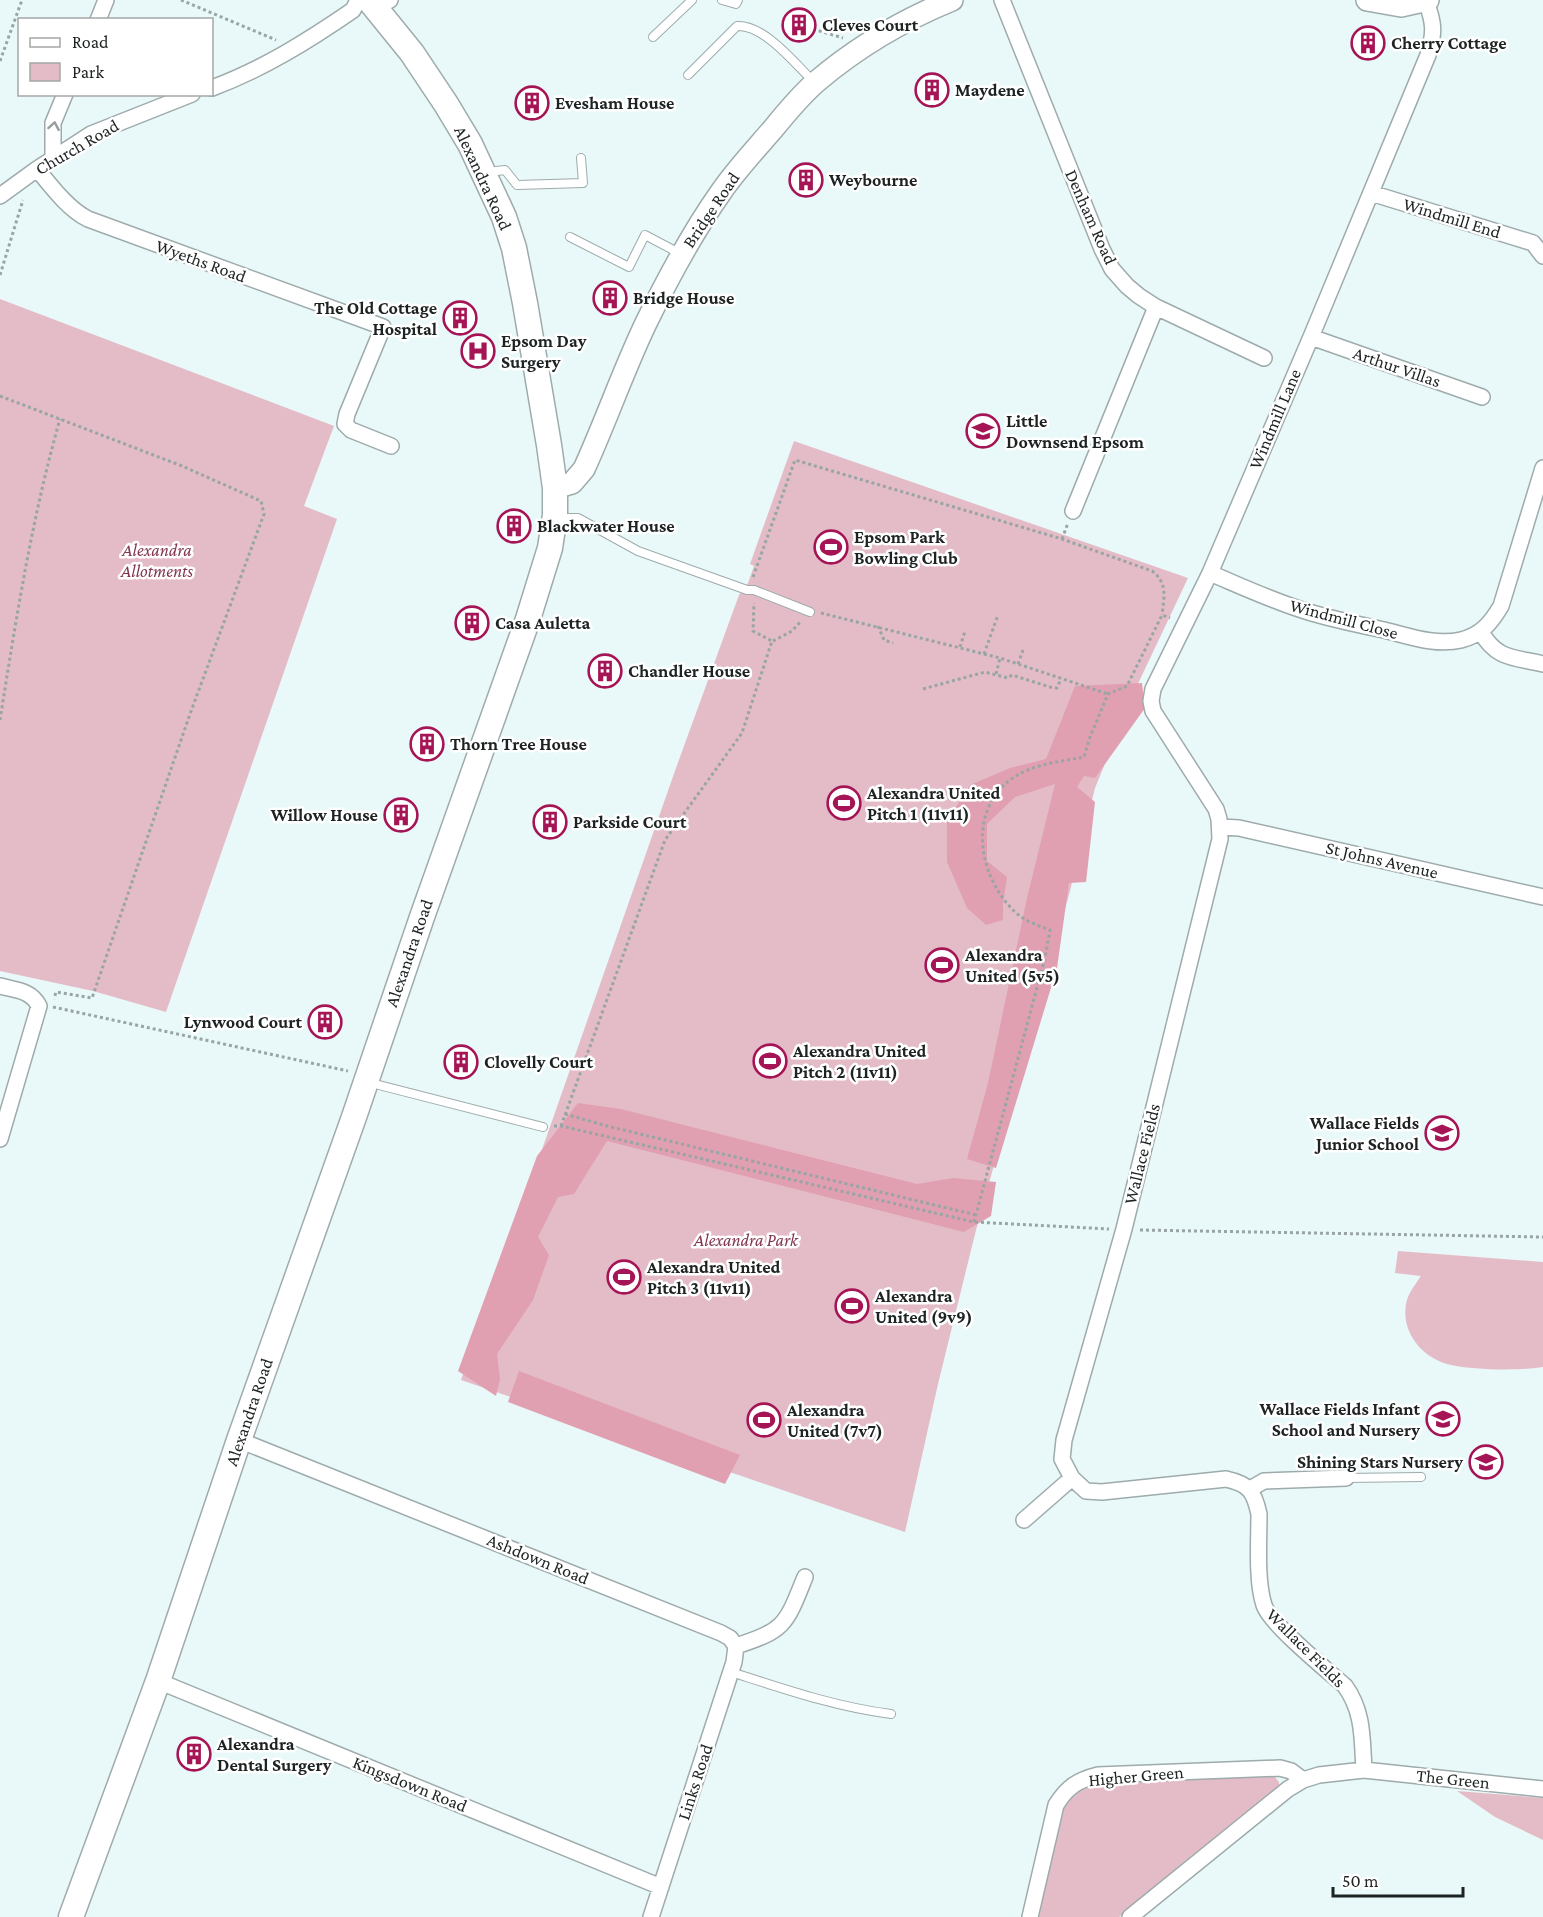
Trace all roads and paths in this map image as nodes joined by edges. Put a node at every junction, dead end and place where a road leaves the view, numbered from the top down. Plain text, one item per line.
1 (21, 0) edge
2 (106, 0) edge
3 (181, 0) edge
4 (692, 0) edge
5 (722, 0) edge
6 (738, 0) edge
7 (952, 0) edge
8 (1002, 0) edge
9 (1367, 0) edge
10 (1427, 0) edge
11 (373, 2) edge
12 (924, 6) edge
13 (99, 18) edge
14 (813, 29) dead end
15 (653, 37) dead end
16 (867, 45) junction
17 (295, 48) junction
18 (0, 61) edge
19 (688, 75) dead end
20 (815, 83) junction
21 (213, 88) edge
22 (64, 96) edge
23 (187, 96) edge
24 (53, 158) junction
25 (581, 158) dead end
26 (37, 169) junction
27 (484, 172) junction
28 (1371, 193) junction
29 (0, 196) edge
30 (570, 237) dead end
31 (1538, 241) edge
32 (682, 255) junction
33 (1543, 256) edge
34 (0, 275) edge
35 (1156, 307) junction
36 (1311, 337) junction
37 (1264, 358) dead end
38 (0, 396) edge
39 (1482, 397) dead end
40 (60, 419) junction
41 (391, 446) dead end
42 (1543, 468) edge
43 (555, 488) junction
44 (1073, 511) dead end
45 (554, 518) junction
46 (1210, 573) junction
47 (754, 590) junction
48 (810, 612) junction
49 (998, 615) dead end
50 (1162, 615) junction
51 (1184, 623) junction
52 (878, 626) junction
53 (965, 631) dead end
54 (1481, 632) junction
55 (772, 641) junction
56 (893, 643) dead end
57 (960, 647) junction
58 (1023, 650) dead end
59 (984, 654) junction
60 (1000, 658) junction
61 (1018, 664) junction
62 (1543, 664) edge
63 (996, 674) junction
64 (1061, 679) junction
65 (923, 689) dead end
66 (1108, 694) junction
67 (0, 720) edge
68 (1221, 827) junction
69 (1543, 897) edge
70 (0, 986) edge
71 (45, 1006) junction
72 (374, 1078) junction
73 (565, 1114) junction
74 (561, 1126) junction
75 (543, 1127) joint
76 (0, 1139) edge
77 (976, 1215) junction
78 (974, 1222) junction
79 (1116, 1229) dead end
80 (1131, 1229) dead end
81 (1543, 1237) edge
82 (239, 1440) junction
83 (1421, 1477) dead end
84 (1072, 1478) junction
85 (1346, 1478) joint
86 (1250, 1490) junction
87 (1024, 1520) dead end
88 (805, 1577) dead end
89 (736, 1646) junction
90 (731, 1672) junction
91 (158, 1681) junction
92 (891, 1714) dead end
93 (1364, 1770) junction
94 (1303, 1780) junction
95 (1543, 1789) edge
96 (661, 1887) junction
97 (75, 1916) edge
98 (651, 1917) edge
99 (1030, 1917) edge
100 (1130, 1917) edge

1 - 18 path
2 - 13 street
3 - 17 path
4 - 15 lane
5 - 6 lane
7 - 12 main road, Bridge Road
8 - 35 street, Denham Road
9 - 10 main road
10 - 28 street, Windmill Lane
11 - 17 street
11 - 27 main road, Alexandra Road
12 - 16 main road, Bridge Road
14 - 16 path
16 - 20 main road, Bridge Road
17 - 21 street
19 - 20 lane
20 - 32 main road, Bridge Road
24 -> 22 street
23 - 24 street, Church Road
24 - 26 street, Church Road
25 - 27 lane
26 - 29 street, Church Road
26 - 34 path
26 - 41 street, Wyeths Road
27 - 43 main road, Alexandra Road
28 - 31 street, Windmill End
28 - 36 street, Windmill Lane
30 - 32 lane
31 - 33 street, Windmill End
32 - 43 main road, Bridge Road
35 - 37 street, Denham Road
35 - 44 street
36 - 39 street, Arthur Villas
36 - 46 street, Windmill Lane
38 - 40 path
40 - 67 path
40 - 71 path
42 - 54 street
43 - 45 main road, Alexandra Road
45 - 47 lane
45 - 72 main road, Alexandra Road
46 - 51 street, Windmill Lane
46 - 54 street, Windmill Close
47 - 48 lane
47 - 50 path
47 - 55 path
48 - 52 path
48 - 55 path
49 - 59 path
50 - 51 path
50 - 66 path
51 - 68 street, Windmill Lane
52 - 56 path
52 - 57 path
53 - 57 path
54 - 62 street
55 - 73 path
57 - 59 path
58 - 61 path
59 - 60 path
60 - 61 path
60 - 63 path
61 - 64 path
63 - 64 path
63 - 65 path
64 - 66 path
66 - 77 path
68 - 69 street, St Johns Avenue
68 - 84 street, Wallace Fields
70 - 71 street
71 - 72 path
71 - 76 street
72 - 75 lane
72 - 82 main road, Alexandra Road
73 - 74 path
73 - 77 path
74 - 75 path
74 - 78 path
77 - 78 path
78 - 79 path
80 - 81 path
82 - 89 street, Ashdown Road
82 - 91 main road, Alexandra Road
83 - 85 lane
84 - 86 street
84 - 87 street
85 - 86 street
86 - 93 street, Wallace Fields
88 - 89 street
89 - 90 street, Links Road
90 - 92 lane
90 - 96 street, Links Road
91 - 96 street, Kingsdown Road
91 - 97 main road, Alexandra Road
93 - 94 street
93 - 95 street, The Green
94 - 99 street, Higher Green
94 - 100 street
96 - 98 street, Links Road

